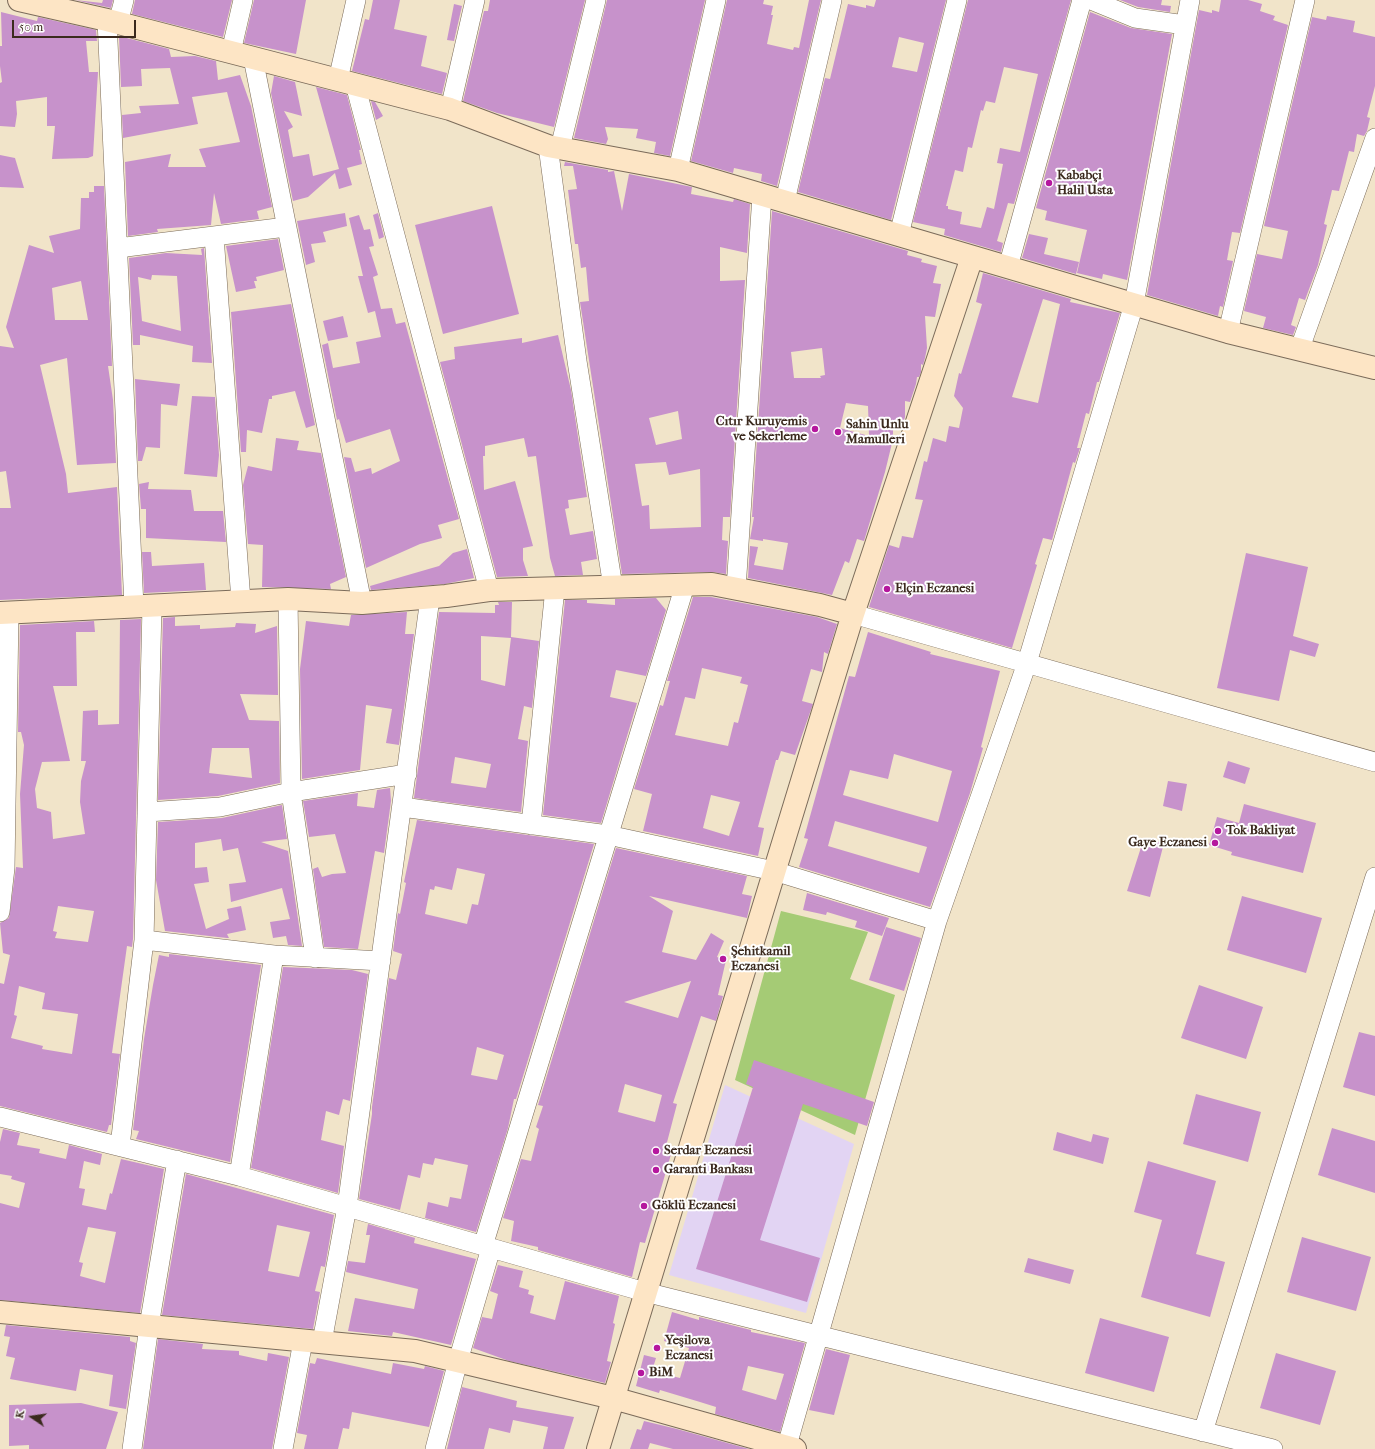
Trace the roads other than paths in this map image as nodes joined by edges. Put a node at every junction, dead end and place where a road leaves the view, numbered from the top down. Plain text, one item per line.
1 (19, 0) edge
2 (124, 0) edge
3 (243, 0) edge
4 (356, 0) edge
5 (475, 0) edge
6 (596, 0) edge
7 (716, 0) edge
8 (832, 0) edge
9 (958, 0) edge
10 (1082, 0) edge
11 (1091, 0) edge
12 (1190, 0) edge
13 (1305, 0) edge
14 (113, 21) junction
15 (1185, 25) junction
16 (231, 52) junction
17 (253, 58) junction
18 (346, 82) junction
19 (450, 109) junction
20 (1375, 138) edge
21 (554, 147) junction
22 (678, 170) junction
23 (762, 195) junction
24 (785, 201) junction
25 (286, 227) junction
26 (899, 235) junction
27 (214, 236) junction
28 (118, 248) junction
29 (972, 257) junction
30 (1008, 267) junction
31 (1134, 304) junction
32 (1228, 332) junction
33 (1300, 348) junction
34 (1375, 368) edge
35 (685, 585) junction
36 (614, 587) junction
37 (555, 588) junction
38 (736, 589) junction
39 (489, 590) junction
40 (430, 598) junction
41 (288, 599) junction
42 (241, 601) junction
43 (362, 603) junction
44 (143, 606) junction
45 (5, 613) edge
46 (853, 614) junction
47 (1027, 663) junction
48 (1375, 762) edge
49 (407, 774) junction
50 (291, 792) junction
51 (402, 807) junction
52 (147, 812) junction
53 (531, 825) junction
54 (608, 835) junction
55 (774, 871) junction
56 (1375, 877) edge
57 (0, 912) edge
58 (937, 921) junction
59 (144, 940) junction
60 (274, 955) junction
61 (315, 958) junction
62 (381, 961) junction
63 (0, 1117) edge
64 (120, 1146) junction
65 (177, 1160) junction
66 (239, 1176) junction
67 (347, 1207) junction
68 (487, 1247) junction
69 (645, 1292) junction
70 (0, 1312) edge
71 (149, 1326) junction
72 (818, 1336) junction
73 (313, 1342) junction
74 (458, 1361) junction
75 (613, 1398) junction
76 (1203, 1432) junction
77 (132, 1449) edge
78 (283, 1449) edge
79 (435, 1449) edge
80 (598, 1449) edge
81 (789, 1449) edge
82 (1273, 1449) edge

1 - 14 street
2 - 14 street
3 - 16 street
4 - 18 street
5 - 19 street
6 - 21 street
7 - 22 street
8 - 24 street
9 - 26 street
10 - 30 street
11 - 15 street
12 - 15 street
13 - 32 street
14 - 16 street
14 - 28 street
15 - 31 street
16 - 17 street
17 - 18 street
17 - 25 street
18 - 19 street
18 - 39 street
19 - 21 street
20 - 33 street
21 - 22 street
21 - 36 street
22 - 23 street
23 - 24 street
23 - 38 street
24 - 26 street
25 - 27 street
25 - 43 street
26 - 29 street
27 - 28 street
27 - 42 street
28 - 44 street
29 - 30 street
29 - 46 street
30 - 31 street
31 - 32 street
31 - 47 street
32 - 33 street
33 - 34 street
35 - 36 street
35 - 38 street
35 - 54 street
36 - 37 street
37 - 39 street
37 - 53 street
38 - 46 street
39 - 40 street
40 - 43 street
40 - 49 street
41 - 42 street
41 - 43 street
41 - 50 street
42 - 44 street
44 - 45 street
44 - 52 street
45 - 57 street
46 - 47 street
46 - 55 street
47 - 48 street
47 - 58 street
49 - 50 street
49 - 51 street
50 - 52 street
50 - 61 street
51 - 53 street
51 - 62 street
52 - 59 street
53 - 54 street
54 - 55 street
54 - 68 street
55 - 58 street
55 - 69 street
56 - 76 street
58 - 72 street
59 - 60 street
59 - 64 street
60 - 61 street
60 - 66 street
61 - 62 street
62 - 67 street
63 - 64 street
64 - 65 street
65 - 66 street
65 - 71 street
66 - 67 street
67 - 68 street
67 - 73 street
68 - 69 street
68 - 74 street
69 - 72 street
69 - 75 street
70 - 71 street
71 - 73 street
71 - 77 street
72 - 76 street
72 - 81 street
73 - 74 street
73 - 78 street
74 - 75 street
74 - 79 street
75 - 80 street
75 - 81 street
76 - 82 street

